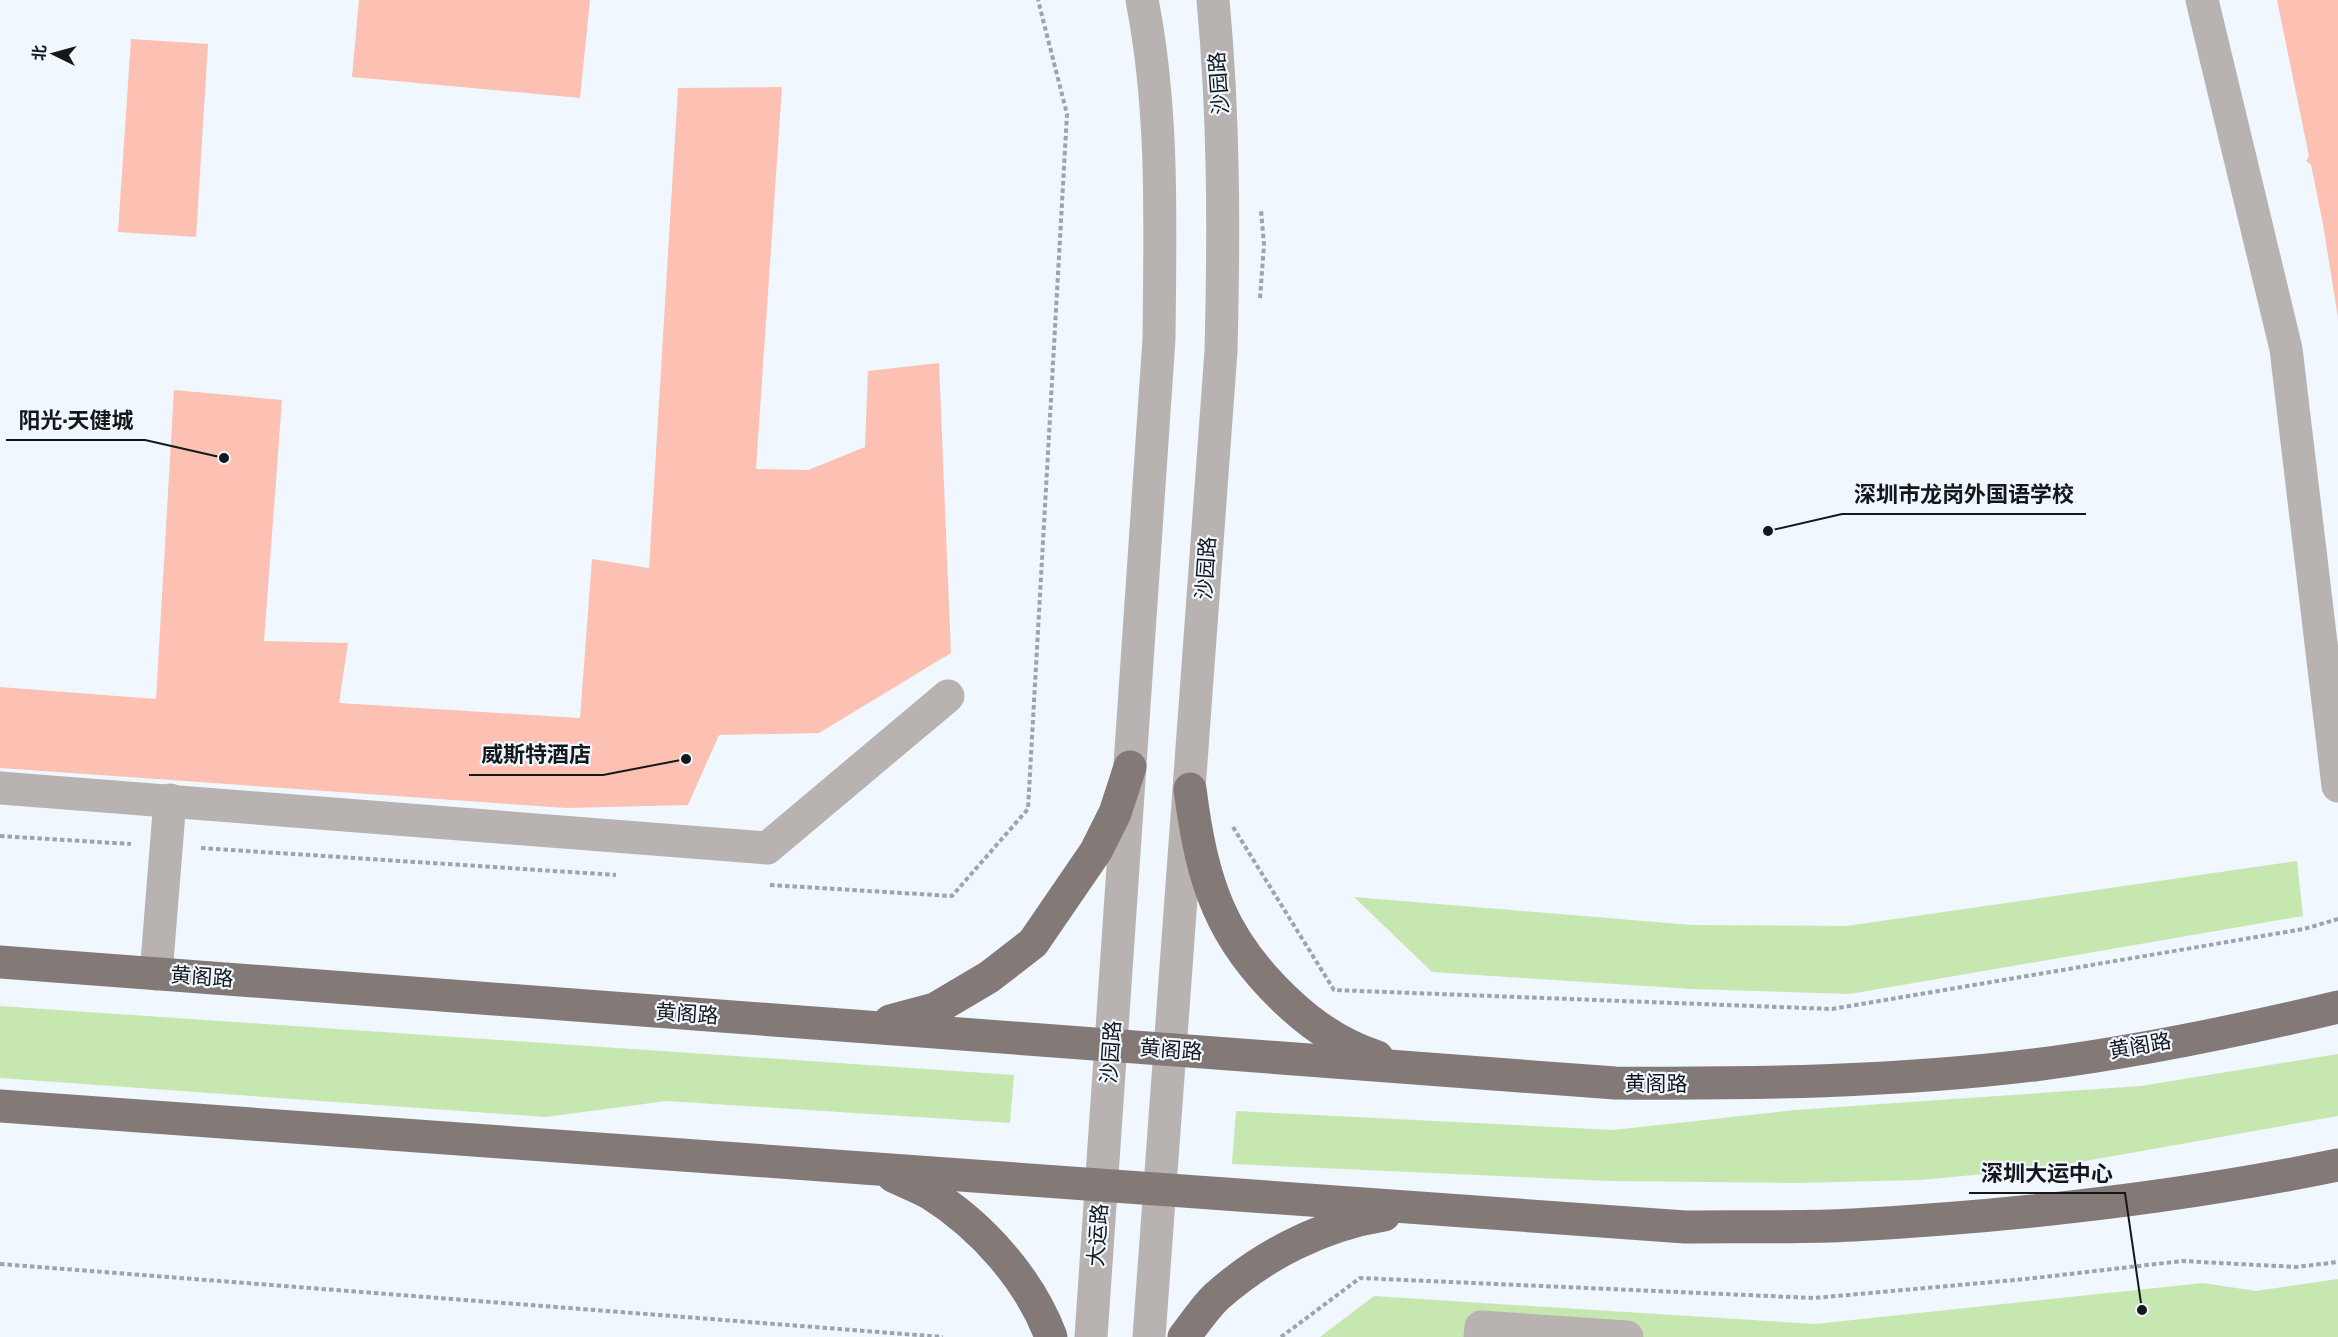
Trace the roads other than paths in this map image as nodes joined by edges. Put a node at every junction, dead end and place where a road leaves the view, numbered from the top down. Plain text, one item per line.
1 (1142, 0) edge
2 (1213, 0) edge
3 (2202, 0) edge
4 (948, 696) dead end
5 (1130, 767) junction
6 (2338, 786) edge
7 (0, 788) edge
8 (1190, 789) junction
9 (170, 800) junction
10 (0, 962) edge
11 (156, 974) junction
12 (2338, 1007) edge
13 (870, 1027) junction
14 (1111, 1046) junction
15 (1171, 1050) junction
16 (1407, 1067) junction
17 (0, 1106) edge
18 (1105, 1133) joint
19 (2338, 1165) edge
20 (878, 1169) junction
21 (1102, 1185) junction
22 (1160, 1189) junction
23 (1424, 1208) junction
24 (1051, 1337) edge
25 (1091, 1337) edge
26 (1149, 1337) edge
27 (1184, 1337) edge
28 (1480, 1337) edge
29 (1627, 1337) edge

1 - 5 street, 沙园路
2 - 8 street, 沙园路
3 - 6 street
4 - 9 street
5 - 13 main road
5 - 14 street, 沙园路
7 - 9 street
8 - 15 street, 沙园路
8 - 16 main road
9 - 11 street
10 - 11 main road, 黄阁路
11 - 13 main road, 黄阁路
12 - 16 main road, 黄阁路
13 - 14 main road, 黄阁路
14 - 15 main road, 黄阁路
14 - 18 street, 沙园路
15 - 16 main road, 黄阁路
15 - 22 street, 沙园路
17 - 20 main road
18 - 21 street, 大运路
19 - 23 main road
20 - 21 main road
20 - 24 main road
21 - 22 main road
21 - 25 street, 大运路
22 - 23 main road
22 - 26 street
23 - 27 main road
28 - 29 street

